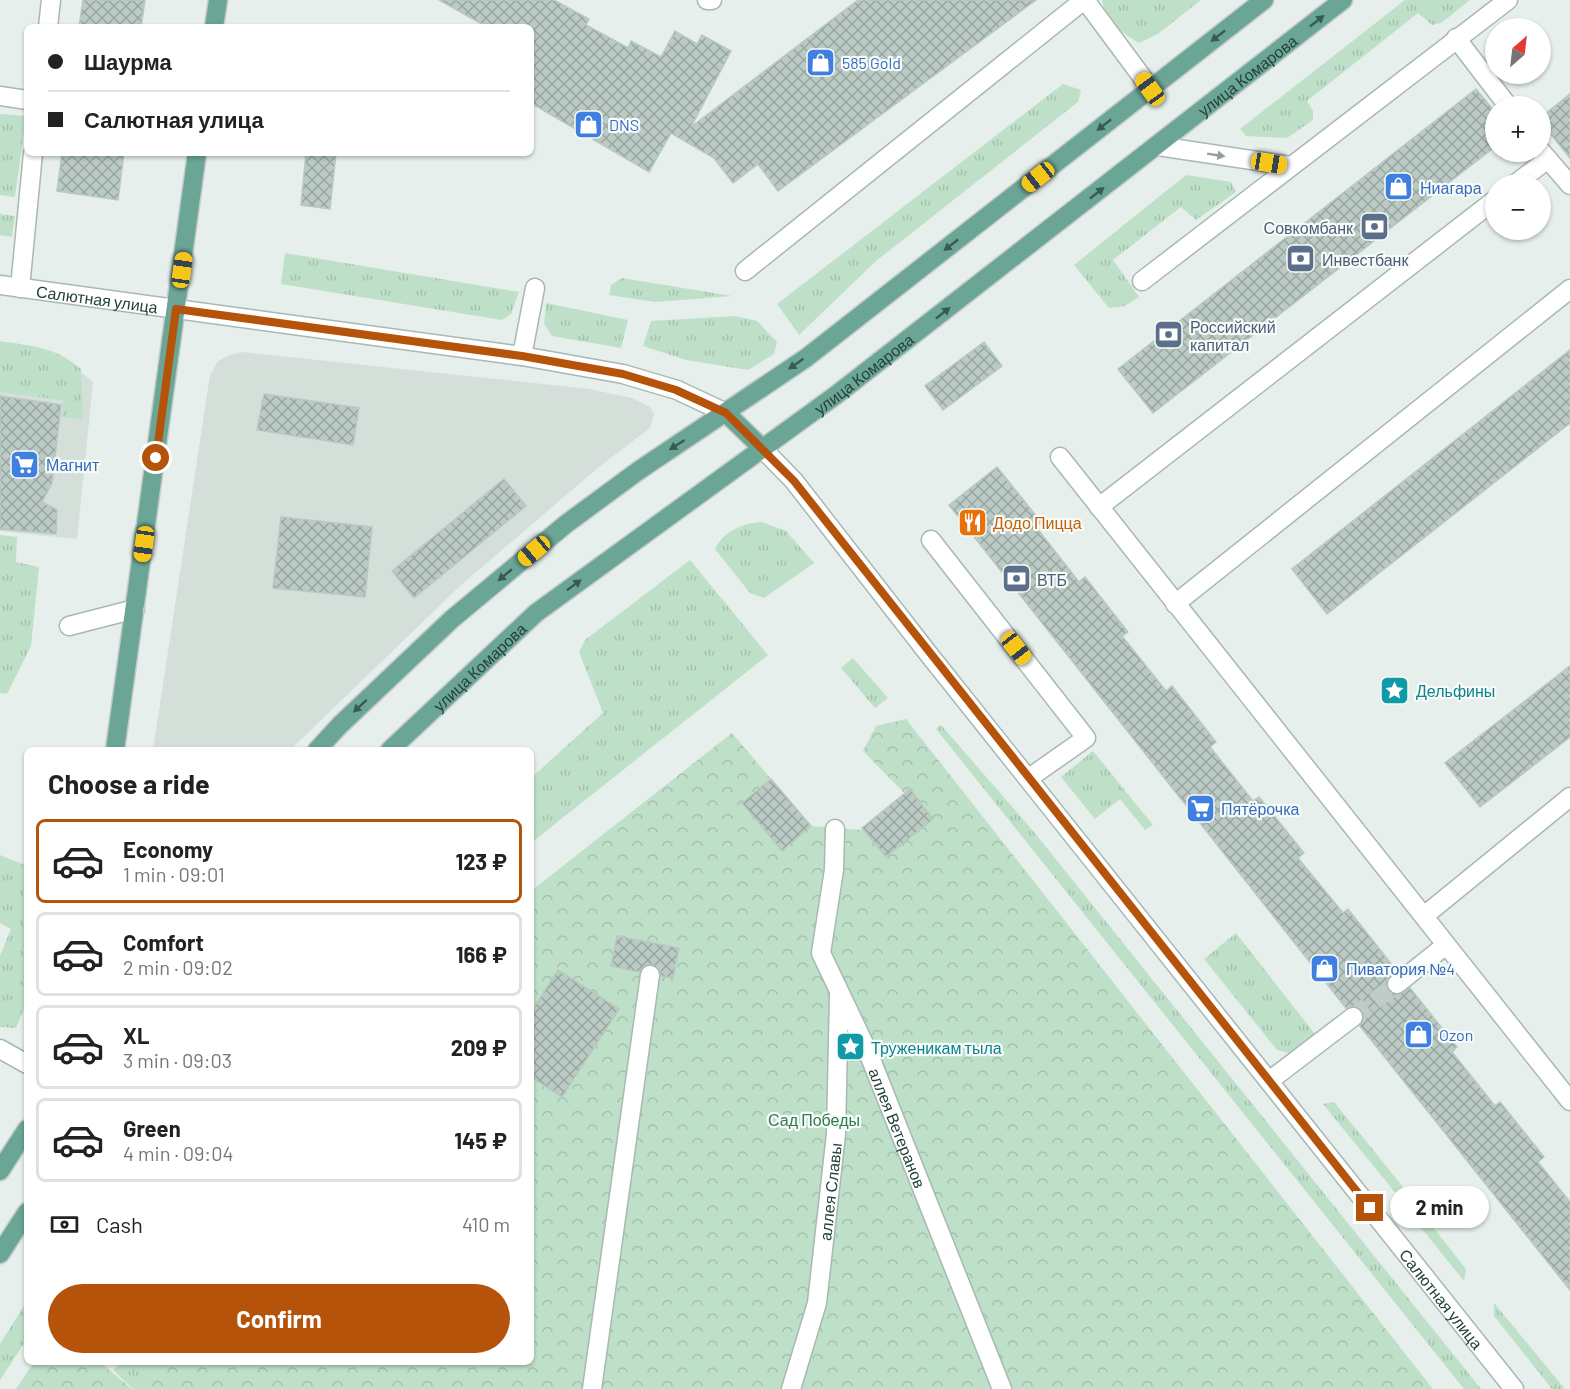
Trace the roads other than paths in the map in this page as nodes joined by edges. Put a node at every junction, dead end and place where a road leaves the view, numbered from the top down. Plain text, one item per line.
1 (51, 0) edge
2 (218, 0) edge
3 (707, 0) edge
4 (712, 0) edge
5 (1085, 0) edge
6 (1264, 0) edge
7 (1343, 0) edge
8 (1508, 0) edge
9 (48, 24) edge
10 (214, 24) edge
11 (1456, 38) junction
12 (1150, 89) junction
13 (0, 96) edge
14 (1500, 96) edge
15 (24, 100) edge
16 (1158, 146) junction
17 (33, 156) edge
18 (197, 156) edge
19 (1536, 162) edge
20 (1550, 162) edge
21 (1291, 166) junction
22 (1525, 174) edge
23 (1570, 186) edge
24 (1485, 209) edge
25 (745, 271) dead end
26 (1142, 281) dead end
27 (0, 285) edge
28 (20, 288) junction
29 (535, 288) dead end
30 (1570, 289) edge
31 (176, 309) junction
32 (522, 356) junction
33 (726, 413) junction
34 (762, 448) junction
35 (1060, 457) dead end
36 (1099, 507) junction
37 (931, 540) dead end
38 (1175, 604) junction
39 (135, 609) junction
40 (69, 626) dead end
41 (116, 747) edge
42 (320, 747) edge
43 (393, 747) edge
44 (1029, 778) junction
45 (1570, 796) edge
46 (834, 829) dead end
47 (1424, 916) junction
48 (1446, 945) junction
49 (650, 975) dead end
50 (1397, 984) tunnel mouth
51 (840, 990) junction
52 (1353, 1017) tunnel mouth
53 (0, 1049) edge
54 (24, 1062) edge
55 (1269, 1081) junction
56 (1570, 1101) edge
57 (24, 1134) edge
58 (0, 1171) edge
59 (21, 1231) edge
60 (0, 1254) edge
61 (592, 1389) edge
62 (791, 1389) edge
63 (1002, 1389) edge
64 (1514, 1389) edge

1 - 9 street
2 - 10 main road
3 - 4 street
5 - 12 street
5 - 25 street
6 -> 12 main road
16 -> 7 main road, улица Комарова
8 - 11 street
11 - 14 street
11 - 21 street
12 -> 33 main road
13 - 15 street
16 -> 21 street
34 -> 16 main road, улица Комарова
17 - 28 street
18 - 31 main road
19 - 22 street
20 - 23 street
21 - 26 street
24 - 36 street
27 - 28 street, Салютная улица
28 - 31 street, Салютная улица
29 - 32 street
30 - 38 street
31 - 32 street, Салютная улица
31 - 39 main road
32 - 33 street, Салютная улица
33 - 34 main road, Салютная улица
33 -> 42 main road
43 -> 34 main road, улица Комарова
34 - 44 street, Салютная улица
35 - 36 street
36 - 38 street
37 - 44 street
38 - 47 street
39 - 40 street
39 - 41 main road
44 - 55 street, Салютная улица
45 - 47 street
46 - 51 street, аллея Ветеранов
47 - 48 street
48 - 50 street
48 - 56 street
49 - 61 street
51 - 62 street, аллея Славы
51 - 63 street, аллея Ветеранов
52 - 55 street
53 - 54 street
55 - 64 street, Салютная улица
57 - 58 main road
59 - 60 main road

